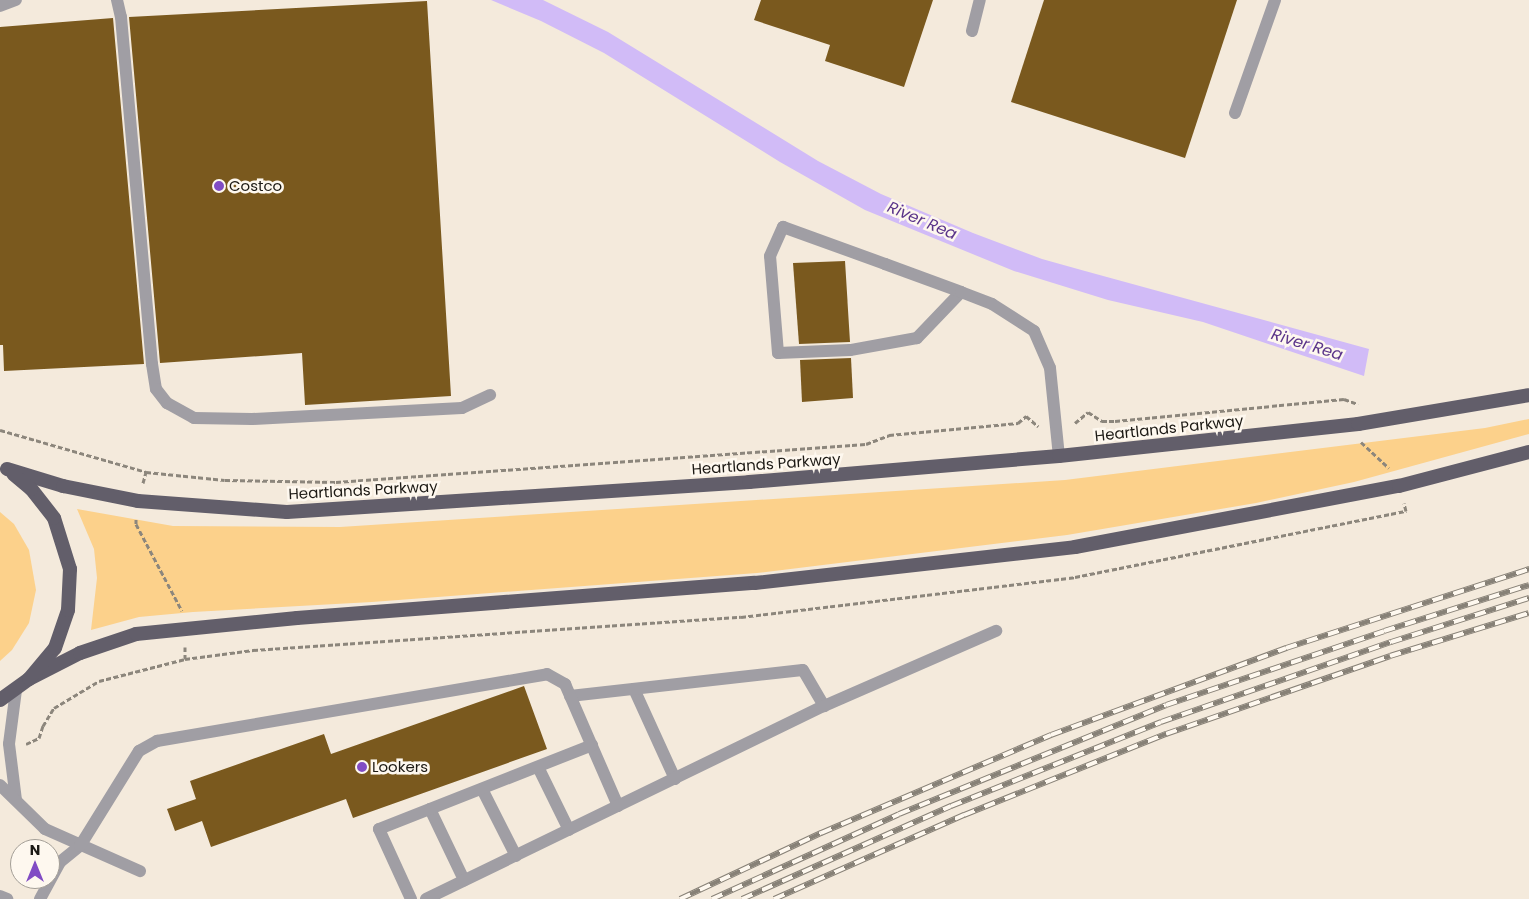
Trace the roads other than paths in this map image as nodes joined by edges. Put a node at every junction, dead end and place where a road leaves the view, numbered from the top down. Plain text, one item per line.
1 (16, 0) edge
2 (117, 0) edge
3 (980, 0) edge
4 (1275, 0) edge
5 (0, 6) edge
6 (972, 32) dead end
7 (1234, 114) dead end
8 (961, 292) junction
9 (490, 395) dead end
10 (1529, 395) edge
11 (1529, 452) edge
12 (1059, 456) junction
13 (3, 468) edge
14 (996, 632) dead end
15 (30, 679) junction
16 (634, 689) junction
17 (16, 690) junction
18 (570, 696) junction
19 (0, 700) edge
20 (824, 706) junction
21 (592, 746) junction
22 (538, 767) junction
23 (674, 779) junction
24 (0, 785) edge
25 (482, 789) junction
26 (16, 800) junction
27 (618, 806) junction
28 (430, 809) junction
29 (569, 830) junction
30 (80, 846) junction
31 (516, 856) junction
32 (140, 871) dead end
33 (464, 880) junction
34 (0, 896) edge
35 (7, 899) edge
36 (40, 899) edge
37 (411, 899) edge
38 (426, 899) edge

1 - 5 lane
2 - 9 lane
3 - 6 lane
4 - 7 lane
8 - 8 lane
8 - 12 lane
10 - 12 main road, Heartlands Parkway
11 - 15 main road
12 - 13 main road, Heartlands Parkway
13 - 15 main road
14 - 20 lane
15 - 17 main road
16 - 18 lane
16 - 20 lane
16 - 23 lane
17 - 19 main road
17 - 26 lane
18 - 21 lane
18 - 30 lane
20 - 23 lane
21 - 22 lane
21 - 27 lane
22 - 25 lane
22 - 29 lane
23 - 27 lane
24 - 26 lane
25 - 28 lane
25 - 31 lane
26 - 30 lane
27 - 29 lane
28 - 33 lane
28 - 37 lane
29 - 31 lane
30 - 32 lane
30 - 36 lane
31 - 33 lane
33 - 38 lane
34 - 35 lane

